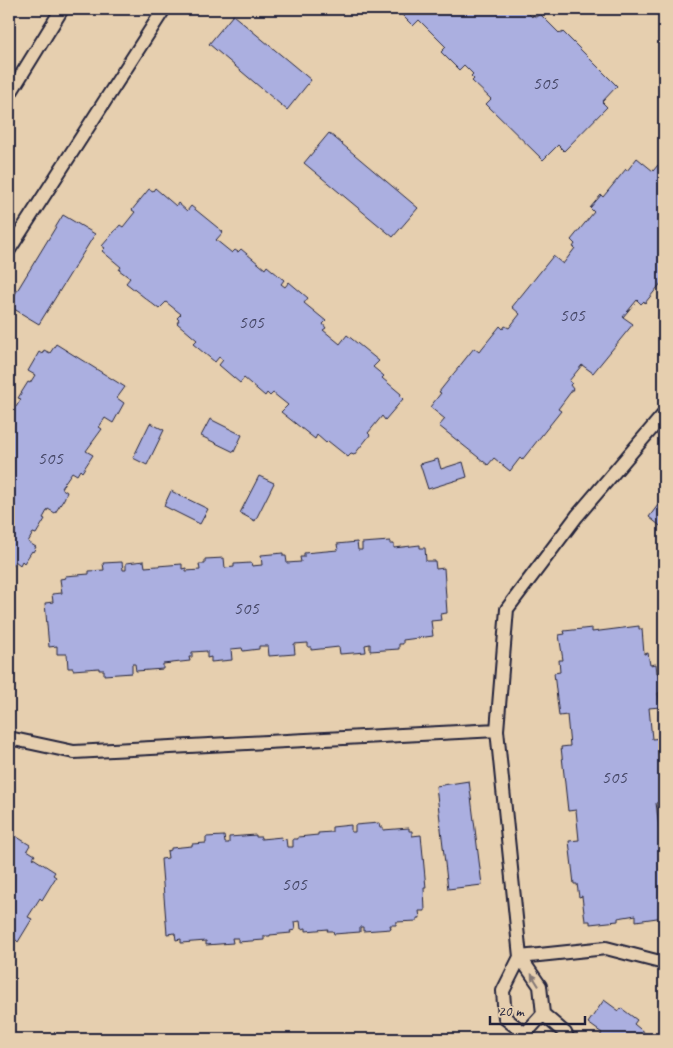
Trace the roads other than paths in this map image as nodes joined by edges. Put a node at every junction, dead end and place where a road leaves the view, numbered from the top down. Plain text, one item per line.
1 (62, 9) edge
2 (164, 9) edge
3 (9, 95) edge
4 (9, 250) edge
5 (664, 414) edge
6 (497, 730) junction
7 (9, 738) edge
8 (520, 957) junction
9 (664, 963) edge
10 (543, 1014) junction
11 (525, 1036) edge
12 (568, 1039) edge

1 - 3 lane
2 - 4 lane
5 - 6 lane
6 - 7 lane
6 - 8 lane
8 - 9 lane
10 -> 8 lane
8 - 11 lane
10 - 11 lane
10 - 12 lane

